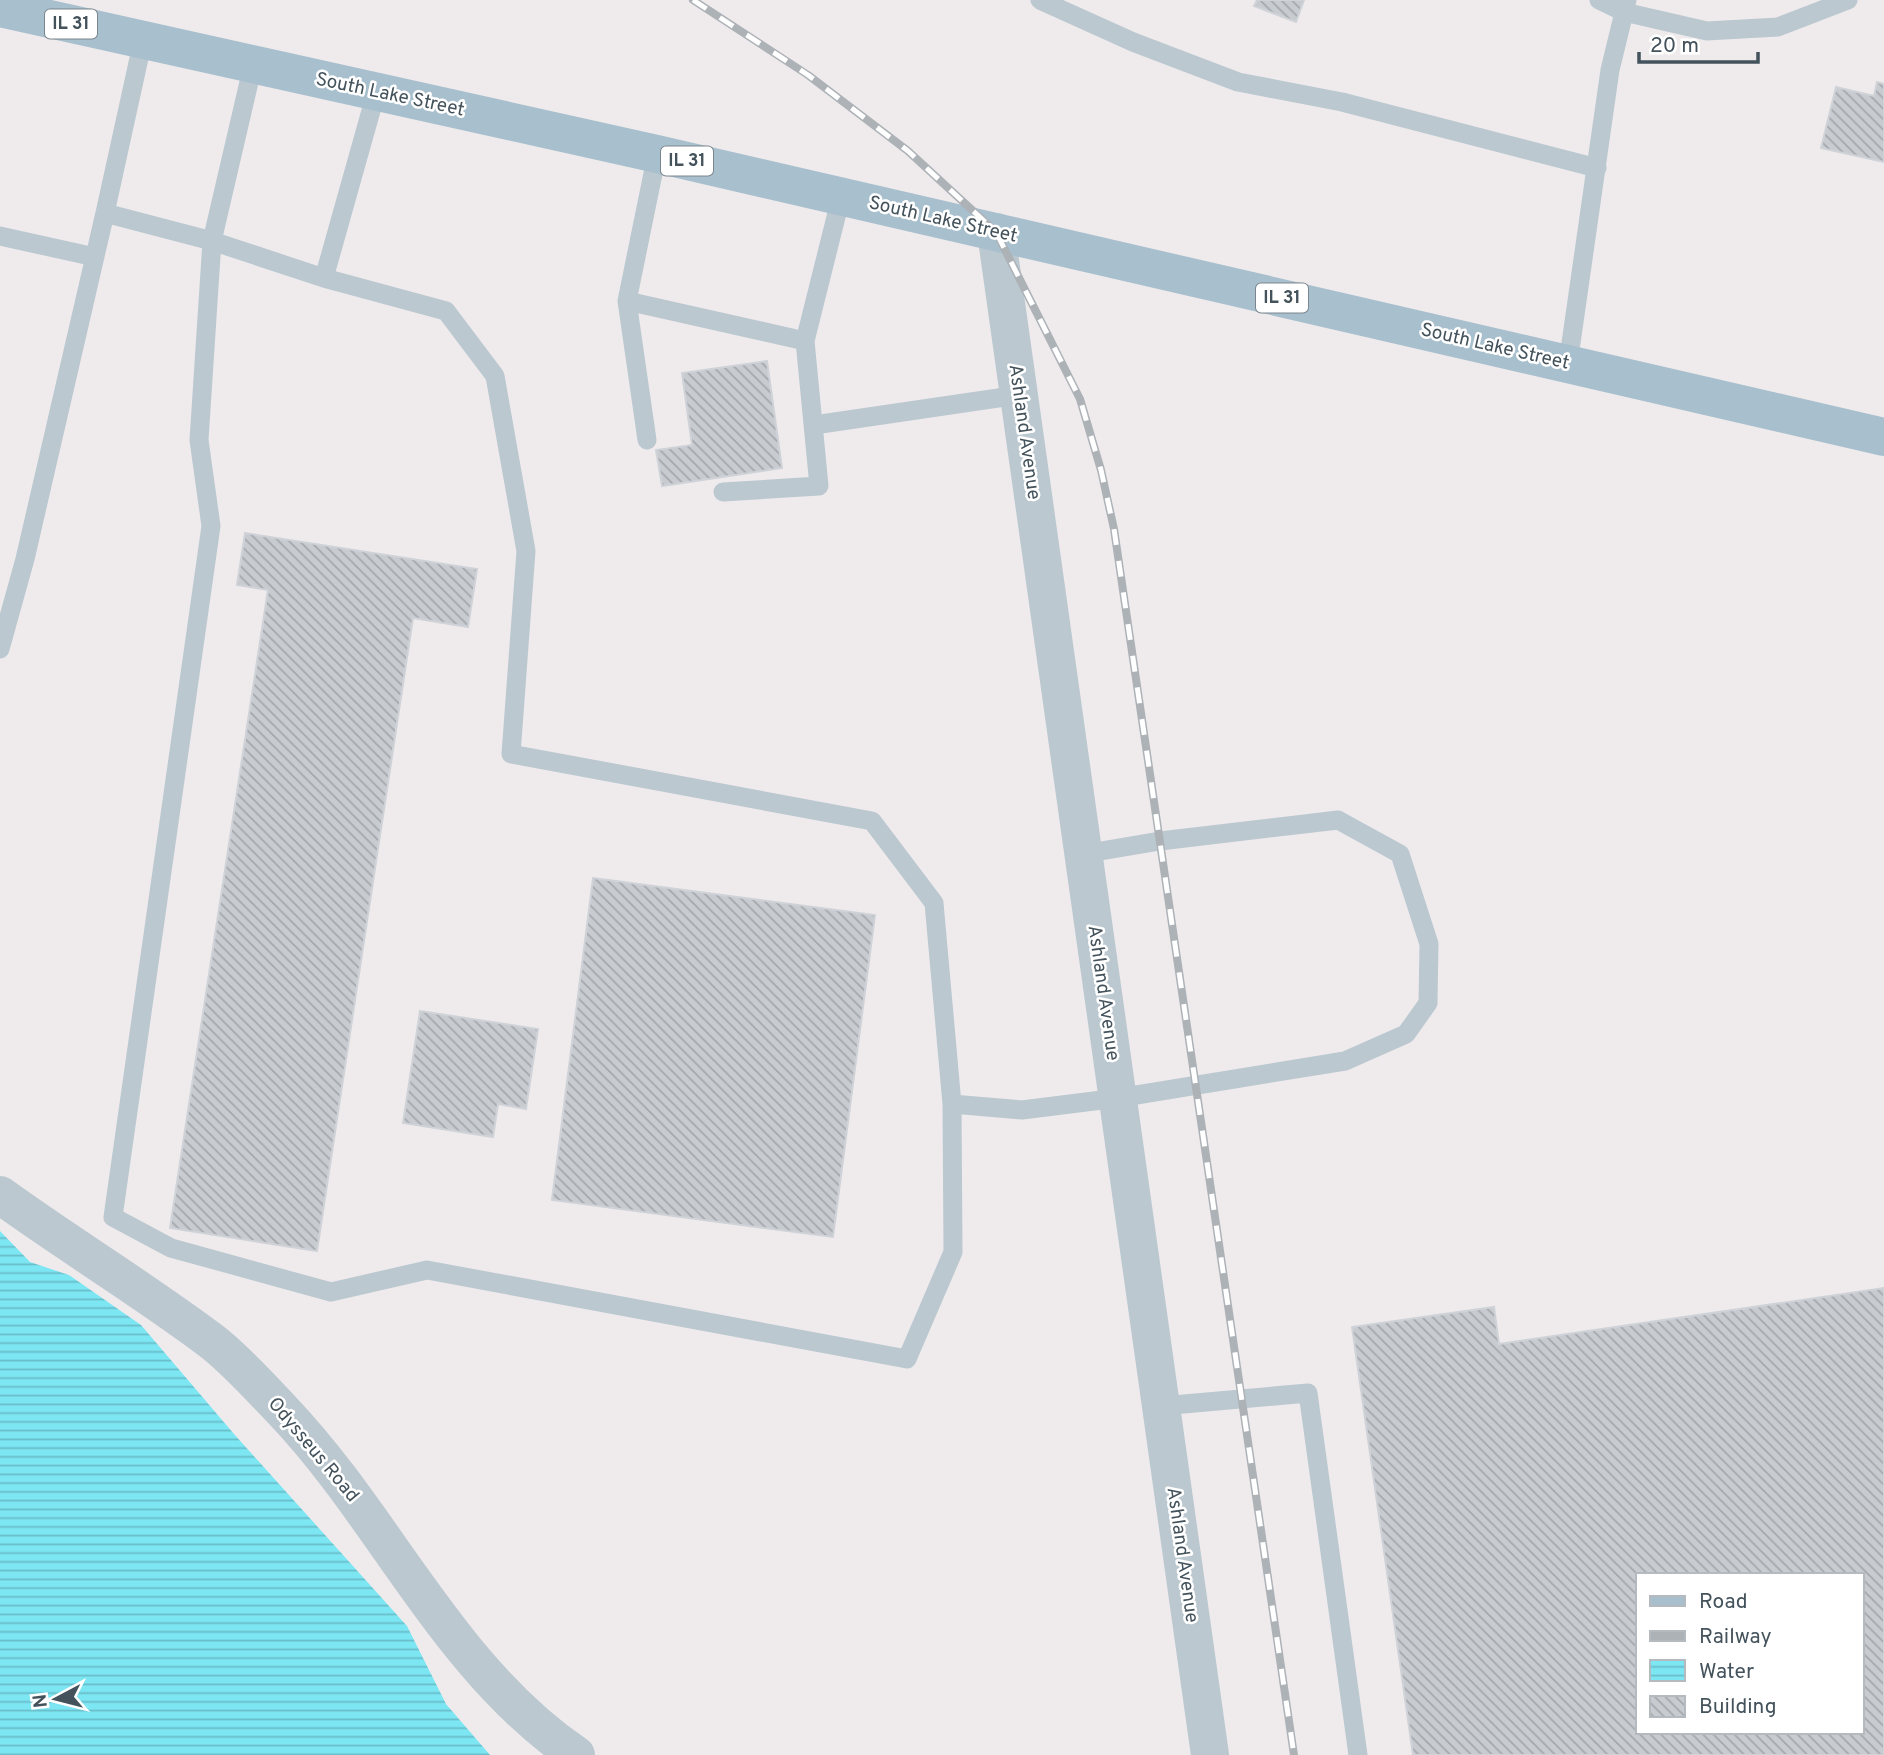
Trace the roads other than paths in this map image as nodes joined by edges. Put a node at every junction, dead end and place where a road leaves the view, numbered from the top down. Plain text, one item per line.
1 (1040, 0) edge
2 (1599, 0) edge
3 (1849, 0) edge
4 (1626, 6) edge
5 (0, 8) edge
6 (143, 40) junction
7 (253, 65) junction
8 (376, 93) junction
9 (657, 154) junction
10 (1597, 167) junction
11 (841, 197) junction
12 (105, 213) junction
13 (996, 232) junction
14 (0, 236) edge
15 (212, 241) junction
16 (94, 257) junction
17 (324, 278) junction
18 (627, 301) junction
19 (805, 341) junction
20 (1568, 364) junction
21 (1019, 395) junction
22 (814, 425) junction
23 (1884, 437) edge
24 (647, 440) dead end
25 (723, 492) dead end
26 (0, 649) edge
27 (1083, 854) junction
28 (1118, 1098) junction
29 (952, 1104) junction
30 (0, 1195) edge
31 (1161, 1406) junction
32 (576, 1755) edge
33 (1210, 1755) edge
34 (1358, 1755) edge

1 - 10 lane
2 - 4 lane
3 - 4 lane
4 - 10 lane
5 - 6 main road, South Lake Street / IL 31
6 - 7 main road, South Lake Street / IL 31
6 - 12 lane
7 - 8 main road, South Lake Street / IL 31
7 - 15 lane
8 - 9 main road, South Lake Street / IL 31
8 - 17 lane
9 - 11 main road, South Lake Street / IL 31
9 - 18 lane
10 - 20 lane
11 - 13 main road, South Lake Street / IL 31
11 - 19 lane
12 - 15 lane
12 - 16 lane
13 - 20 main road, South Lake Street / IL 31
13 - 21 street, Ashland Avenue
14 - 16 lane
15 - 17 lane
15 - 29 lane
16 - 26 lane
17 - 29 lane
18 - 19 lane
18 - 24 lane
19 - 22 lane
20 - 23 main road, South Lake Street / IL 31
21 - 22 lane
21 - 27 street, Ashland Avenue
22 - 25 lane
27 - 28 street, Ashland Avenue
27 - 28 lane
28 - 29 lane
28 - 31 street, Ashland Avenue
30 - 32 street, Odysseus Road
31 - 33 street, Ashland Avenue
31 - 34 lane

